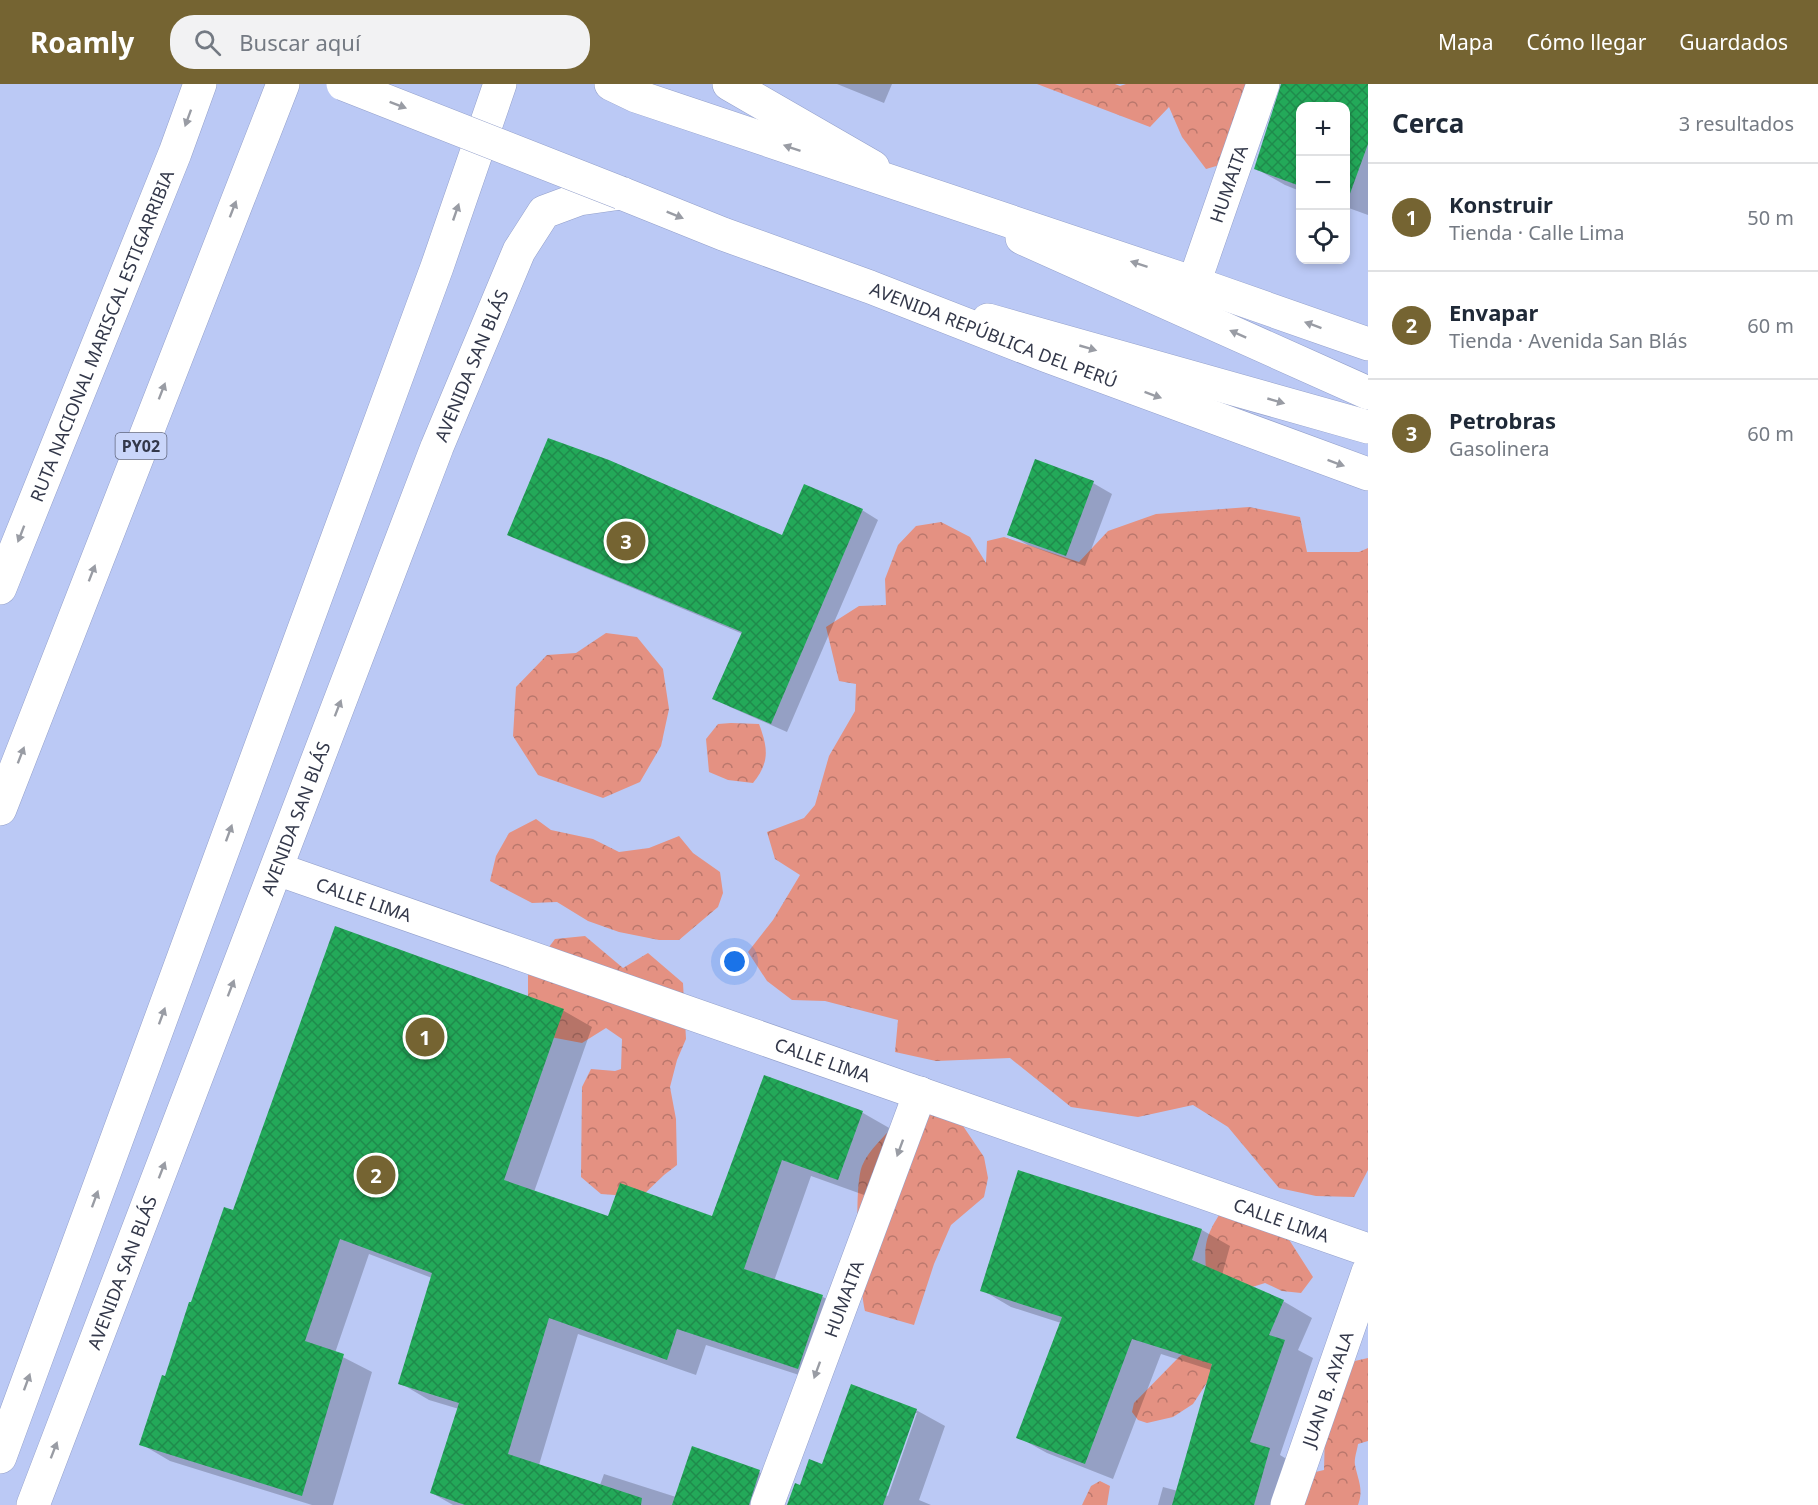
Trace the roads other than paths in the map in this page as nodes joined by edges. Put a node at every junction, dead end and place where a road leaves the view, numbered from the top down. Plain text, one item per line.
1 (201, 84) edge
2 (283, 84) edge
3 (343, 84) edge
4 (500, 84) edge
5 (729, 84) edge
6 (1263, 84) edge
7 (623, 90) edge
8 (907, 187) junction
9 (621, 193) junction
10 (1194, 283) junction
11 (870, 287) junction
12 (1368, 344) edge
13 (1368, 393) edge
14 (1368, 427) edge
15 (1368, 474) edge
16 (0, 588) edge
17 (0, 809) edge
18 (277, 869) junction
19 (920, 1093) junction
20 (1368, 1250) edge
21 (1368, 1272) edge
22 (0, 1457) edge
23 (33, 1505) edge
24 (767, 1505) edge
25 (1287, 1505) edge

1 -> 16 main road, RUTA NACIONAL MARISCAL ESTIGARRIBIA
17 -> 2 main road, PY02
3 -> 9 main road, AVENIDA REPÚBLICA DEL PERÚ, bridge
22 -> 4 main road
5 - 8 main road
6 - 10 main road, HUMAITA
8 -> 7 main road
10 -> 8 main road
13 -> 8 main road
9 -> 11 main road, AVENIDA REPÚBLICA DEL PERÚ
18 -> 9 main road, AVENIDA SAN BLÁS
12 -> 10 main road
11 -> 14 main road
11 -> 15 main road, AVENIDA REPÚBLICA DEL PERÚ
18 - 19 main road, CALLE LIMA
23 -> 18 main road, AVENIDA SAN BLÁS
19 - 20 main road, CALLE LIMA
19 -> 24 main road, HUMAITA
21 - 25 main road, JUAN B. AYALA

